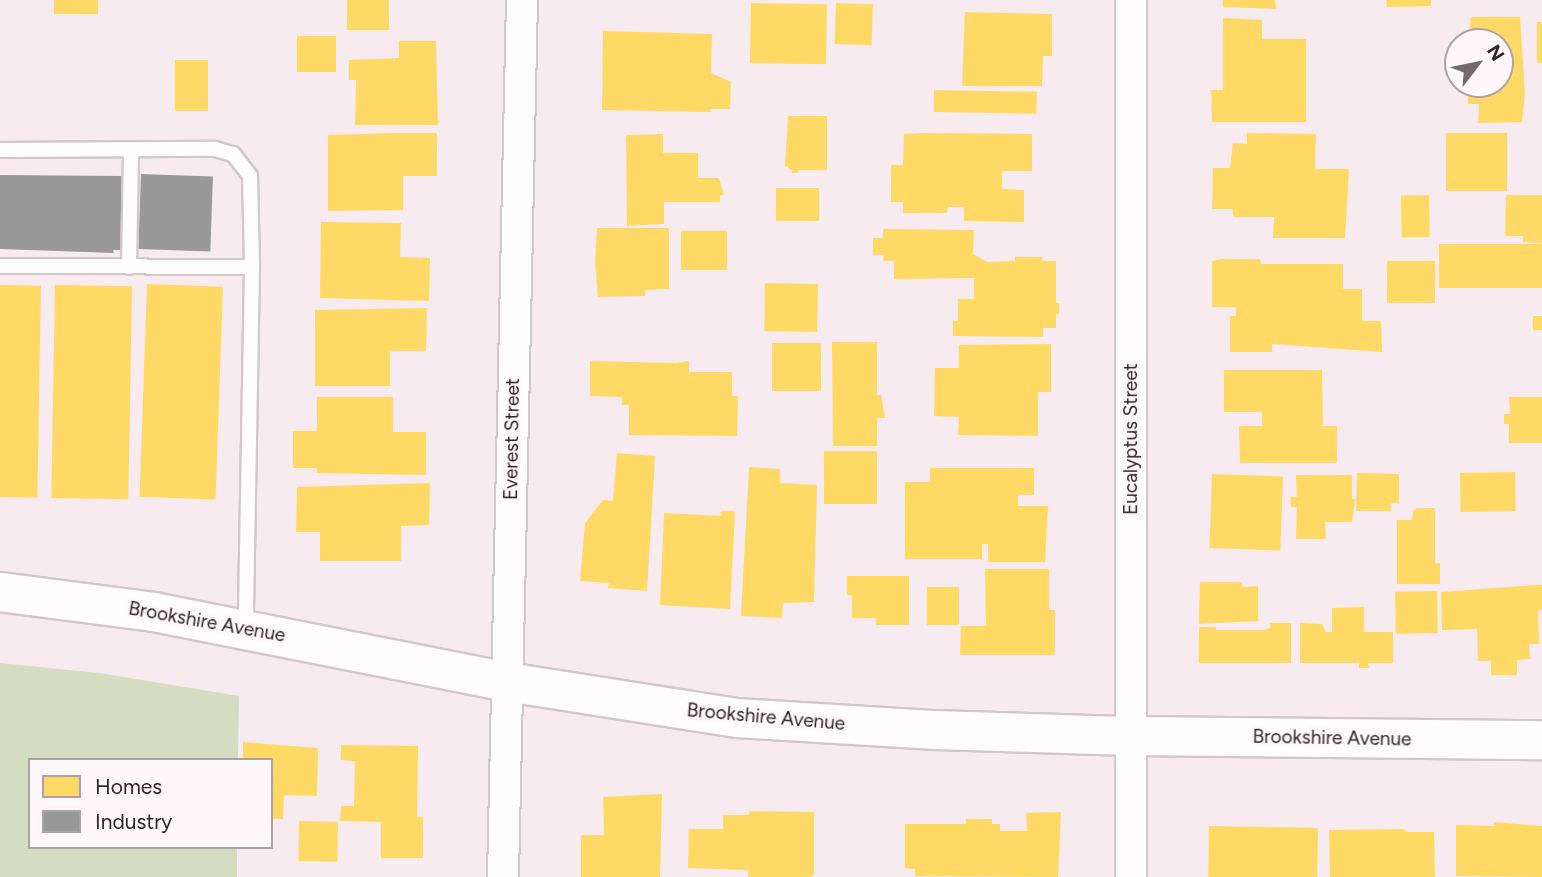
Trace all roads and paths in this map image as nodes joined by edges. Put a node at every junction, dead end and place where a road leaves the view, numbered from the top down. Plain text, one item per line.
1 (522, 0) edge
2 (1131, 0) edge
3 (131, 149) junction
4 (0, 150) edge
5 (0, 266) edge
6 (129, 267) junction
7 (252, 267) junction
8 (0, 592) edge
9 (246, 628) junction
10 (507, 682) junction
11 (1131, 736) junction
12 (1542, 740) edge
13 (503, 877) edge
14 (1131, 877) edge

1 - 10 street, Everest Street
2 - 11 street, Eucalyptus Street
3 - 4 lane
3 - 6 lane
3 - 7 lane
5 - 6 lane
6 - 7 lane
7 - 9 lane
8 - 9 street, Brookshire Avenue
9 - 10 street, Brookshire Avenue
10 - 11 street, Brookshire Avenue
10 - 13 street, Everest Street
11 - 12 street, Brookshire Avenue
11 - 14 street, Eucalyptus Street

